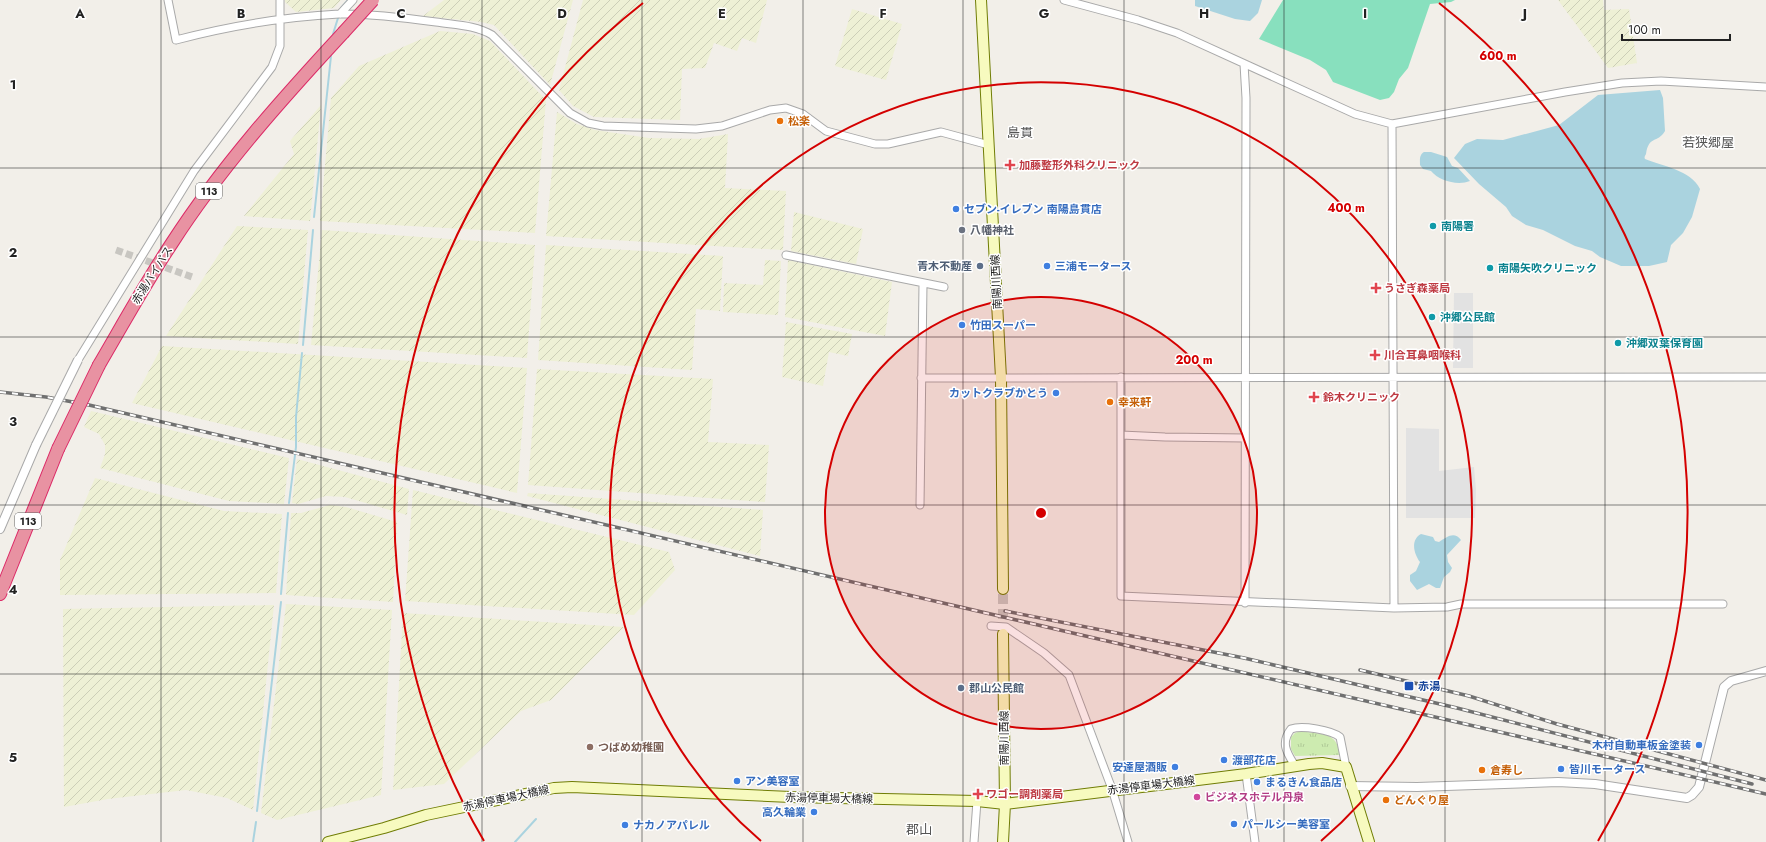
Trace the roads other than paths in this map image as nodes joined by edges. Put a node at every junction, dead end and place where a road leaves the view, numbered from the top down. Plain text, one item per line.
1 (168, 0) edge
2 (280, 0) edge
3 (353, 0) edge
4 (373, 0) edge
5 (981, 0) edge
6 (1064, 0) edge
7 (340, 14) junction
8 (281, 19) junction
9 (1244, 64) junction
10 (1766, 87) edge
11 (1392, 124) junction
12 (990, 145) junction
13 (786, 255) dead end
14 (923, 284) junction
15 (944, 287) dead end
16 (78, 360) joint
17 (1121, 377) junction
18 (1766, 377) edge
19 (921, 378) junction
20 (1001, 378) junction
21 (1246, 378) junction
22 (1394, 379) junction
23 (1121, 435) junction
24 (1245, 438) junction
25 (920, 505) dead end
26 (0, 529) edge
27 (1003, 589) tunnel mouth
28 (0, 594) edge
29 (1245, 603) junction
30 (1723, 604) dead end
31 (1394, 608) junction
32 (991, 626) dead end
33 (1003, 634) tunnel mouth
34 (1766, 671) edge
35 (1295, 766) junction
36 (1346, 767) junction
37 (1246, 774) junction
38 (1350, 786) junction
39 (1112, 789) junction
40 (977, 801) junction
41 (1005, 804) junction
42 (328, 842) edge
43 (974, 842) edge
44 (1003, 842) edge
45 (1128, 842) edge
46 (1255, 842) edge
47 (1369, 842) edge

1 - 8 street
2 - 8 street
3 - 7 street
4 - 28 highway, 赤湯バイパス / 113, bridge
5 - 12 main road, 南陽川西線
6 - 9 street
7 - 8 street
7 - 12 street
8 - 16 street
9 - 11 street
9 - 21 street
10 - 11 street
11 - 22 street
12 - 20 main road, 南陽川西線
13 - 14 street
14 - 15 street
14 - 19 street
16 - 26 street, bridge
17 - 20 street
17 - 21 street
17 - 23 street
18 - 22 street
19 - 20 street
19 - 25 street
20 - 27 main road, 南陽川西線
21 - 22 street
21 - 24 street
22 - 31 street
23 - 24 street
23 - 29 street
24 - 29 street
29 - 31 street
30 - 31 street
32 - 39 street
33 - 41 main road, 南陽川西線
34 - 38 street
35 - 36 main road, 赤湯停車場大橋線
35 - 36 street
35 - 37 main road, 赤湯停車場大橋線
36 - 38 main road
37 - 39 main road, 赤湯停車場大橋線
37 - 46 street
38 - 47 main road
39 - 41 main road, 赤湯停車場大橋線
39 - 45 street
40 - 41 main road, 赤湯停車場大橋線
40 - 42 main road, 赤湯停車場大橋線
40 - 43 street
41 - 44 main road, 南陽川西線

